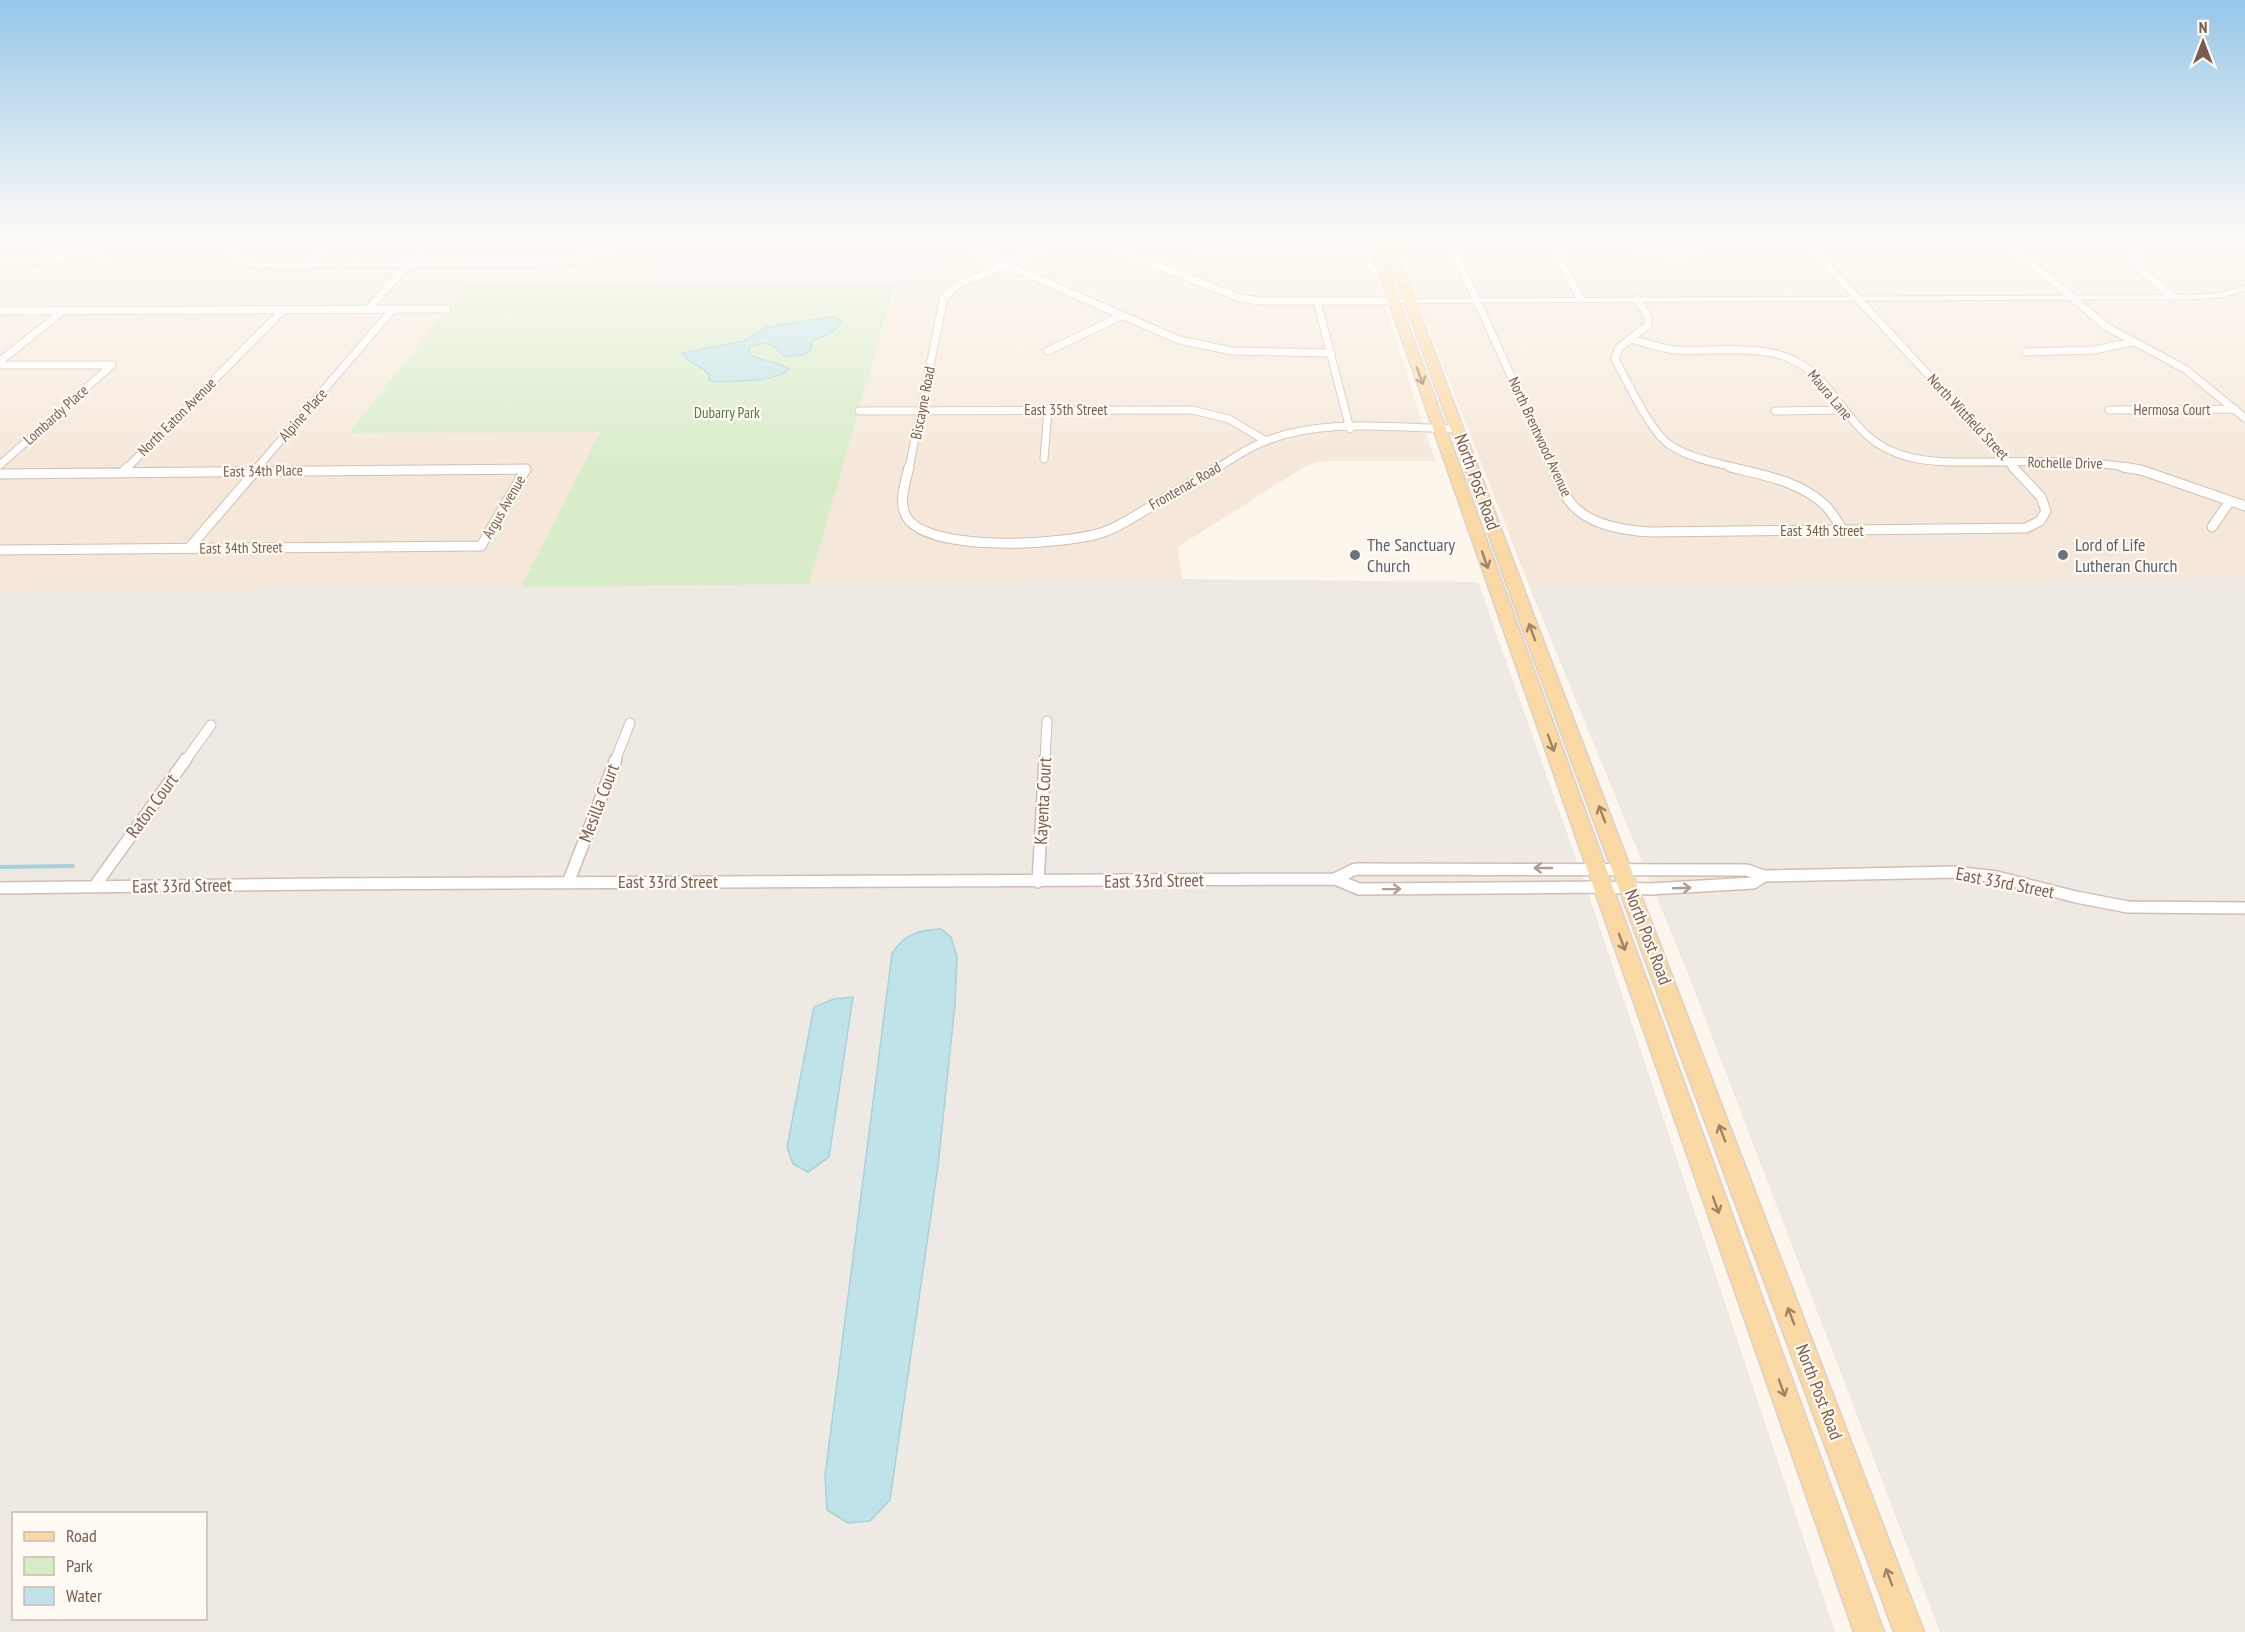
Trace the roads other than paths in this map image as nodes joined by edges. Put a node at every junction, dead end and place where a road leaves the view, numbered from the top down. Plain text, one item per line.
1 (54, 318) edge
2 (275, 318) edge
3 (385, 318) edge
4 (940, 318) edge
5 (1116, 318) edge
6 (1126, 318) edge
7 (1322, 318) edge
8 (1407, 318) edge
9 (1409, 318) edge
10 (1485, 318) edge
11 (1647, 318) edge
12 (1878, 318) edge
13 (2096, 318) edge
14 (1632, 339) junction
15 (2132, 342) junction
16 (1048, 351) dead end
17 (2026, 352) dead end
18 (1331, 353) junction
19 (0, 363) edge
20 (2235, 409) junction
21 (921, 410) junction
22 (1048, 410) junction
23 (1844, 410) junction
24 (2109, 410) dead end
25 (859, 411) dead end
26 (1775, 411) dead end
27 (2245, 418) edge
28 (1350, 429) junction
29 (1439, 429) junction
30 (1457, 429) junction
31 (1266, 441) junction
32 (1880, 446) joint
33 (1044, 459) dead end
34 (2009, 461) junction
35 (0, 465) edge
36 (526, 469) joint
37 (254, 471) junction
38 (122, 473) junction
39 (0, 474) edge
40 (2230, 501) junction
41 (2245, 506) edge
42 (2044, 517) joint
43 (1598, 522) joint
44 (916, 527) joint
45 (2212, 527) dead end
46 (1844, 531) junction
47 (481, 546) joint
48 (189, 548) junction
49 (0, 550) edge
50 (1047, 721) dead end
51 (630, 723) dead end
52 (211, 725) dead end
53 (1764, 876) junction
54 (1599, 878) junction
55 (1335, 879) junction
56 (1626, 879) junction
57 (1038, 882) junction
58 (568, 883) junction
59 (94, 887) junction
60 (0, 888) edge
61 (2245, 908) edge
62 (1869, 1632) edge
63 (1909, 1632) edge

1 - 19 street
2 - 38 street, North Eaton Avenue
3 - 37 street, Alpine Place
4 - 21 street, Biscayne Road
5 - 16 street
6 - 18 street
7 - 18 street
8 -> 29 main road, North Post Road
9 - 30 main road, North Post Road
10 - 43 street, North Brentwood Avenue
11 - 14 street
12 - 34 street, North Wittfield Street
13 - 15 street
14 - 23 street, Maura Lane
14 - 46 street
15 - 17 street
15 - 20 street
18 - 28 street
19 - 35 street, Lombardy Place
20 - 24 street, Hermosa Court
20 - 27 street
21 - 22 street, East 35th Street
21 - 25 street, East 35th Street
21 - 44 street, Biscayne Road
22 - 31 street, East 35th Street
22 - 33 street
23 - 26 street
23 - 32 street, Maura Lane
28 - 29 street, Frontenac Road
28 - 31 street, Frontenac Road
29 - 30 street, Frontenac Road
29 -> 54 main road, North Post Road
56 -> 30 main road, North Post Road
31 - 44 street, Frontenac Road
32 - 34 street, Rochelle Drive
34 - 40 street, Rochelle Drive
34 - 42 street, North Wittfield Street
36 - 37 street, East 34th Place
36 - 47 street, Argus Avenue
37 - 38 street, East 34th Place
37 - 48 street, Alpine Place
38 - 39 street, East 34th Place
40 - 41 street, Rochelle Drive
40 - 45 street
42 - 46 street, East 34th Street
43 - 46 street, East 34th Street
47 - 48 street, East 34th Street
48 - 49 street, East 34th Street
50 - 57 street, Kayenta Court
51 - 58 street, Mesilla Court
52 - 59 street, Raton Court
53 - 56 street, East 33rd Street
56 -> 53 street, East 33rd Street
53 - 61 street, East 33rd Street
55 -> 54 street, East 33rd Street
54 -> 55 street, East 33rd Street
54 - 56 street, East 33rd Street
54 - 56 street, East 33rd Street
54 -> 62 main road, North Post Road
55 - 57 street, East 33rd Street
63 -> 56 main road, North Post Road
57 - 58 street, East 33rd Street
58 - 59 street, East 33rd Street
59 - 60 street, East 33rd Street

